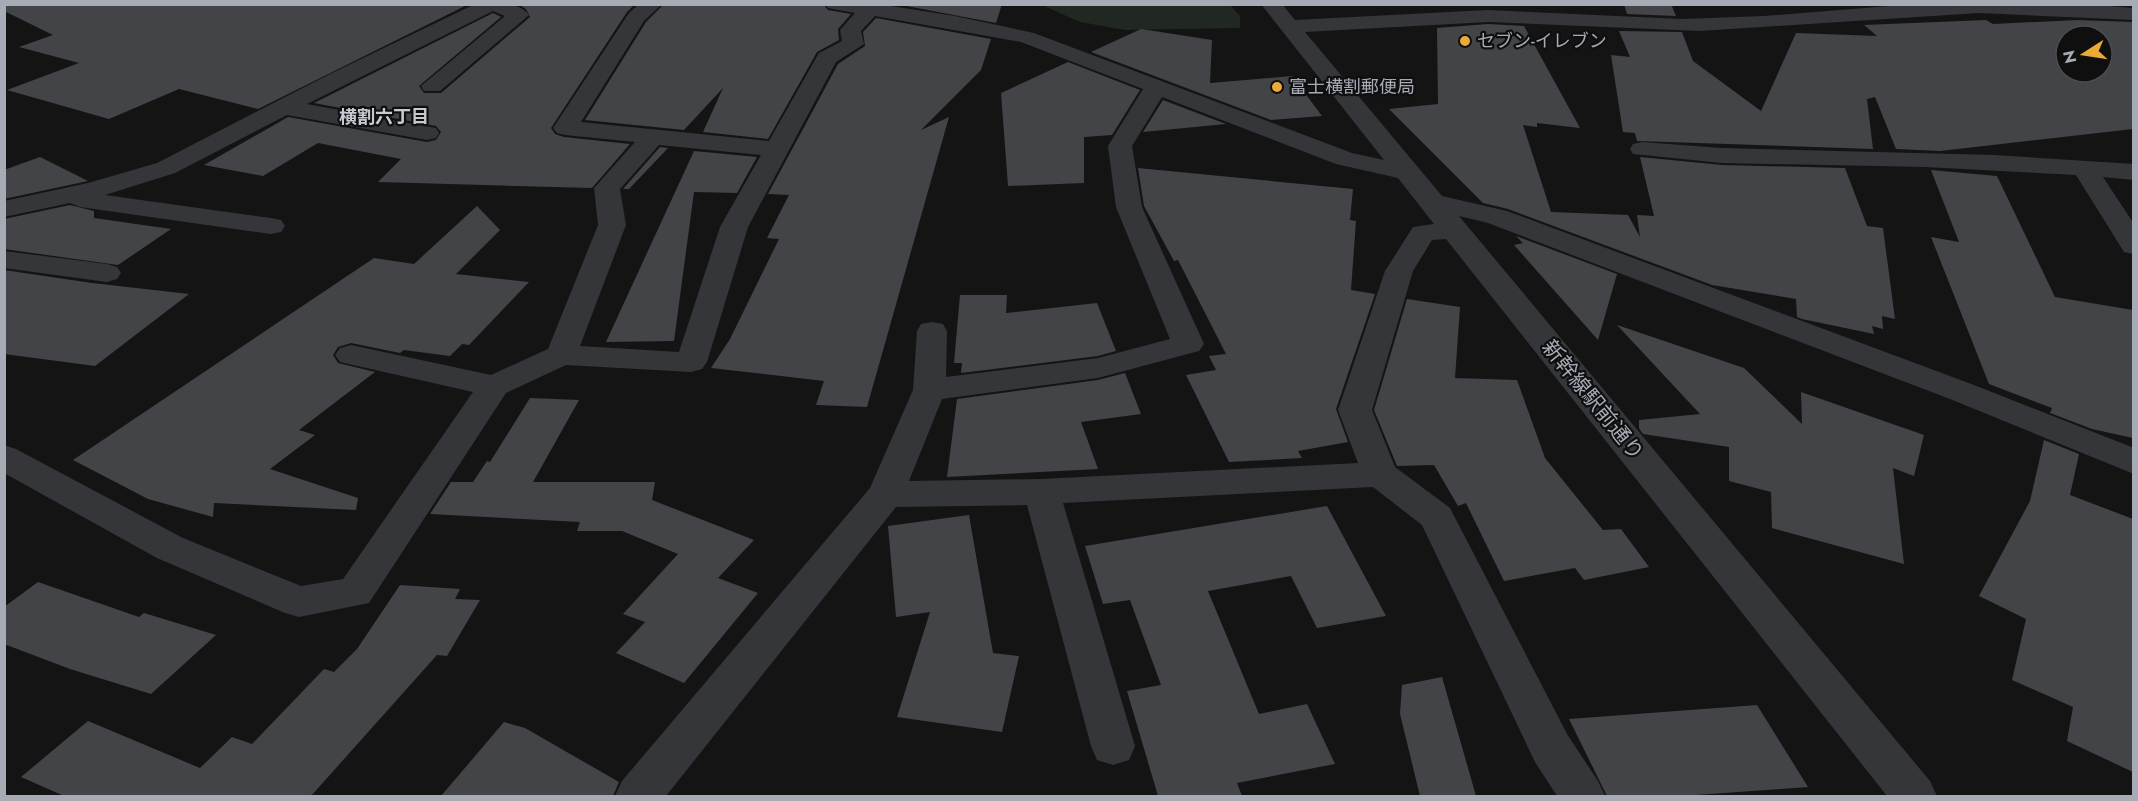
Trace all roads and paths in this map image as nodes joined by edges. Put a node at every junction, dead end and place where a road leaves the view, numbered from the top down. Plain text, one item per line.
1 (493, 4) edge
2 (652, 4) edge
3 (835, 4) edge
4 (2029, 6) edge
5 (870, 10) junction
6 (1813, 10) edge
7 (1594, 12) edge
8 (2133, 14) edge
9 (1280, 16) edge
10 (432, 86) dead end
11 (1156, 87) junction
12 (283, 107) junction
13 (427, 133) dead end
14 (653, 137) junction
15 (778, 149) junction
16 (1642, 149) dead end
17 (2084, 167) junction
18 (2133, 172) edge
19 (1410, 173) junction
20 (64, 196) junction
21 (1432, 202) junction
22 (4, 209) edge
23 (271, 226) dead end
24 (1455, 230) junction
25 (2133, 246) edge
26 (4, 259) edge
27 (107, 273) dead end
28 (932, 331) dead end
29 (351, 355) dead end
30 (561, 355) junction
31 (494, 386) junction
32 (929, 390) junction
33 (4, 457) edge
34 (2133, 462) edge
35 (1380, 474) junction
36 (1042, 492) junction
37 (886, 494) junction
38 (1113, 746) dead end
39 (638, 796) edge
40 (1582, 796) edge
41 (1914, 796) edge

1 - 10 street
1 - 12 street
2 - 14 street
3 - 5 street
4 - 6 street
4 - 8 street
5 - 11 street
5 - 15 street
6 - 7 street
7 - 9 street
9 - 19 street, 新幹線駅前通り
11 - 19 street
11 - 32 street
12 - 13 street
12 - 20 street
14 - 15 street
14 - 30 street
15 - 30 street
16 - 17 street
17 - 18 street
17 - 25 street
19 - 21 street, 新幹線駅前通り
20 - 22 street
20 - 23 street
21 - 24 street, 新幹線駅前通り
21 - 34 street
24 - 35 street
24 - 41 street, 新幹線駅前通り
26 - 27 street
28 - 32 street
29 - 31 street
30 - 31 street
31 - 33 street
32 - 37 street
35 - 36 street
35 - 40 street
36 - 37 street
36 - 38 street
37 - 39 street

